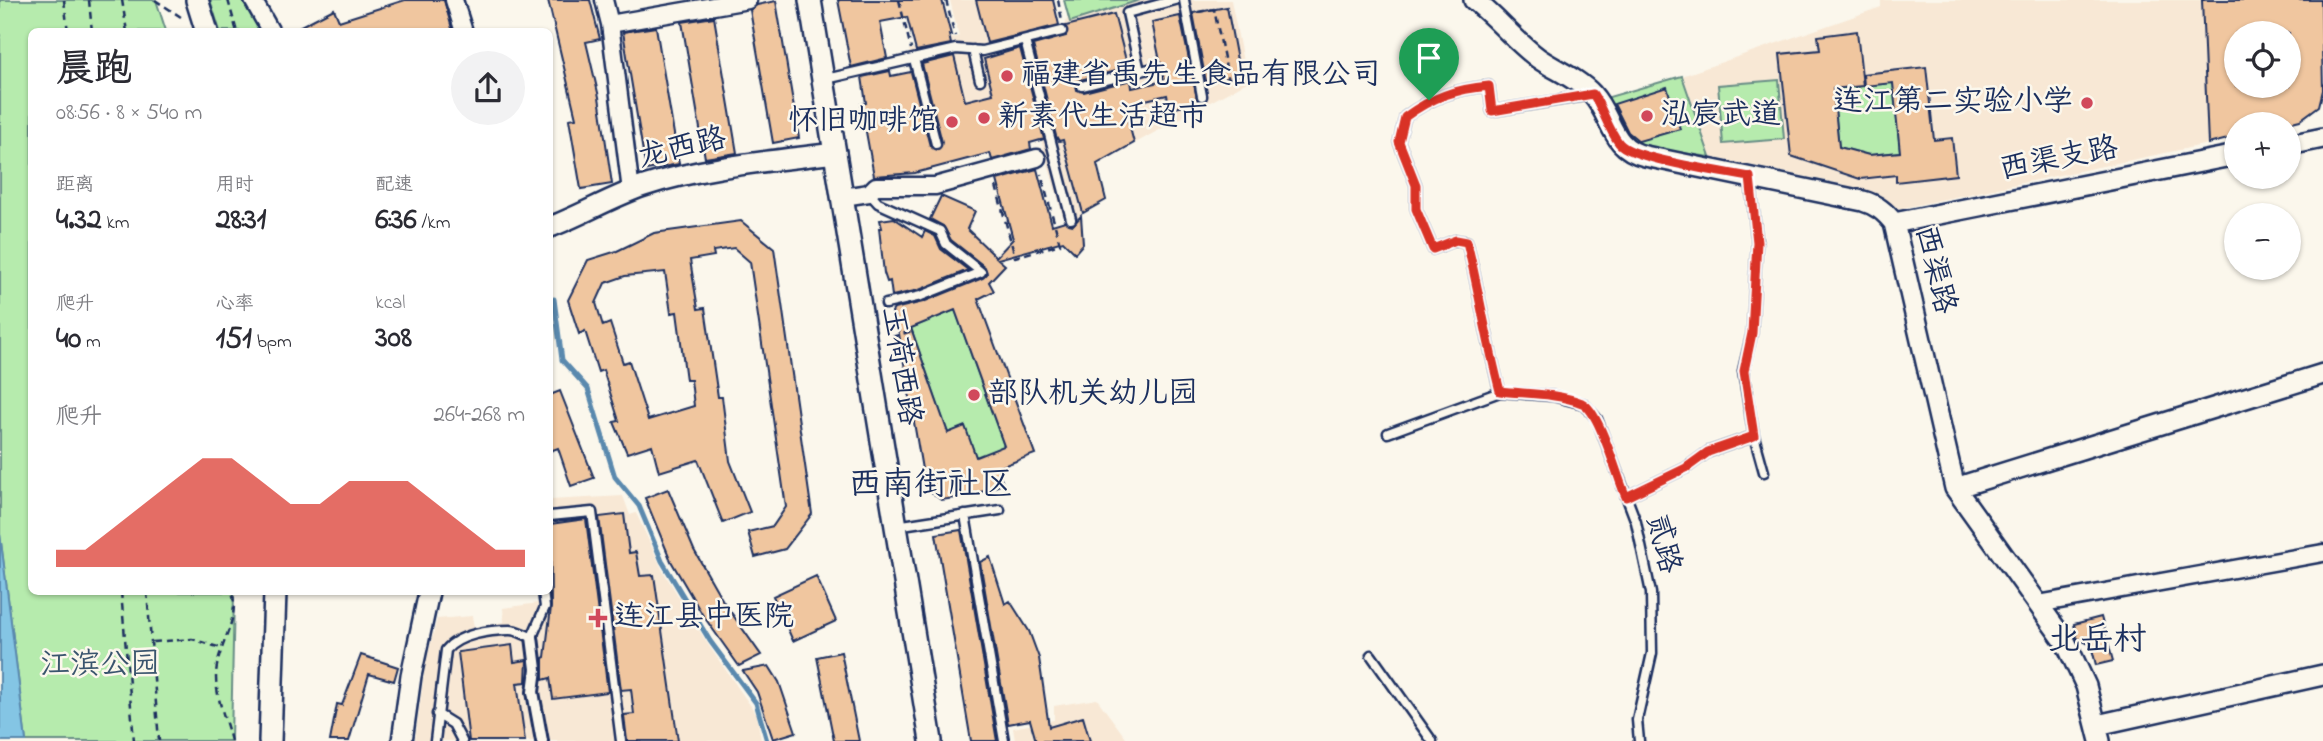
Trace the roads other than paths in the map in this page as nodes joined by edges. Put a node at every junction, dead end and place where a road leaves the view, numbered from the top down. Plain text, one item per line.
1 (198, 0) edge
2 (253, 0) edge
3 (454, 0) edge
4 (604, 0) edge
5 (748, 0) edge
6 (810, 0) edge
7 (1175, 0) edge
8 (1184, 0) edge
9 (1474, 0) edge
10 (1153, 3) edge
11 (610, 24) junction
12 (198, 27) edge
13 (269, 28) edge
14 (463, 28) edge
15 (1062, 31) road end
16 (1025, 41) junction
17 (973, 50) junction
18 (914, 59) junction
19 (1157, 67) dead end
20 (1140, 71) junction
21 (823, 80) junction
22 (980, 80) dead end
23 (1082, 86) dead end
24 (1593, 94) junction
25 (1202, 96) dead end
26 (2323, 138) edge
27 (2301, 143) edge
28 (936, 144) dead end
29 (836, 153) junction
30 (2224, 157) edge
31 (1037, 158) road end
32 (1750, 177) junction
33 (631, 191) junction
34 (869, 193) junction
35 (843, 197) junction
36 (1071, 219) dead end
37 (1894, 223) junction
38 (553, 226) edge
39 (886, 304) dead end
40 (2323, 374) edge
41 (1500, 391) junction
42 (1388, 433) dead end
43 (1754, 436) junction
44 (1763, 472) dead end
45 (1955, 488) junction
46 (1626, 497) junction
47 (1000, 510) dead end
48 (965, 515) junction
49 (553, 516) edge
50 (896, 526) junction
51 (2323, 553) edge
52 (275, 595) edge
53 (428, 595) edge
54 (543, 595) edge
55 (2038, 604) junction
56 (532, 637) junction
57 (1371, 655) dead end
58 (2323, 675) edge
59 (437, 714) junction
60 (2099, 733) edge
61 (270, 741) edge
62 (402, 741) edge
63 (435, 741) edge
64 (462, 741) edge
65 (542, 741) edge
66 (621, 741) edge
67 (931, 741) edge
68 (1004, 741) edge
69 (1432, 741) edge
70 (1639, 741) edge

1 - 12 main road
2 - 13 street
3 - 14 street
4 - 11 street
5 - 11 street
6 - 21 main road, 玉荷西路
7 - 10 lane
8 - 25 lane
9 - 24 street, 西渠路
10 - 20 lane
11 - 33 street
15 - 16 lane
16 - 17 lane
16 - 36 lane
17 - 18 lane
17 - 22 lane
18 - 21 lane
18 - 28 lane
19 - 20 lane
20 - 23 lane
21 - 29 main road, 玉荷西路
24 - 32 street, 西渠路
24 - 41 lane
26 - 27 street
29 - 33 street, 龙西路
29 - 35 main road, 玉荷西路
30 - 37 street, 西渠支路
31 - 34 street
32 - 37 street, 西渠路
32 - 43 lane
33 - 38 street, 龙西路
34 - 35 street
34 - 39 lane
35 - 50 main road, 玉荷西路
37 - 45 street, 西渠路
40 - 45 street
41 - 42 lane, 贰路
41 - 46 lane, 贰路
43 - 44 lane
43 - 46 lane
45 - 55 street, 西渠路
46 - 70 lane, 贰路
47 - 48 lane
48 - 50 lane
48 - 68 lane
49 - 66 lane
50 - 67 main road, 玉荷西路
51 - 55 street
52 - 61 main road
53 - 62 street
54 - 56 lane
55 - 60 street, 西渠路
56 - 59 lane
56 - 65 street
57 - 69 lane
58 - 60 street
59 - 63 lane
59 - 64 lane

